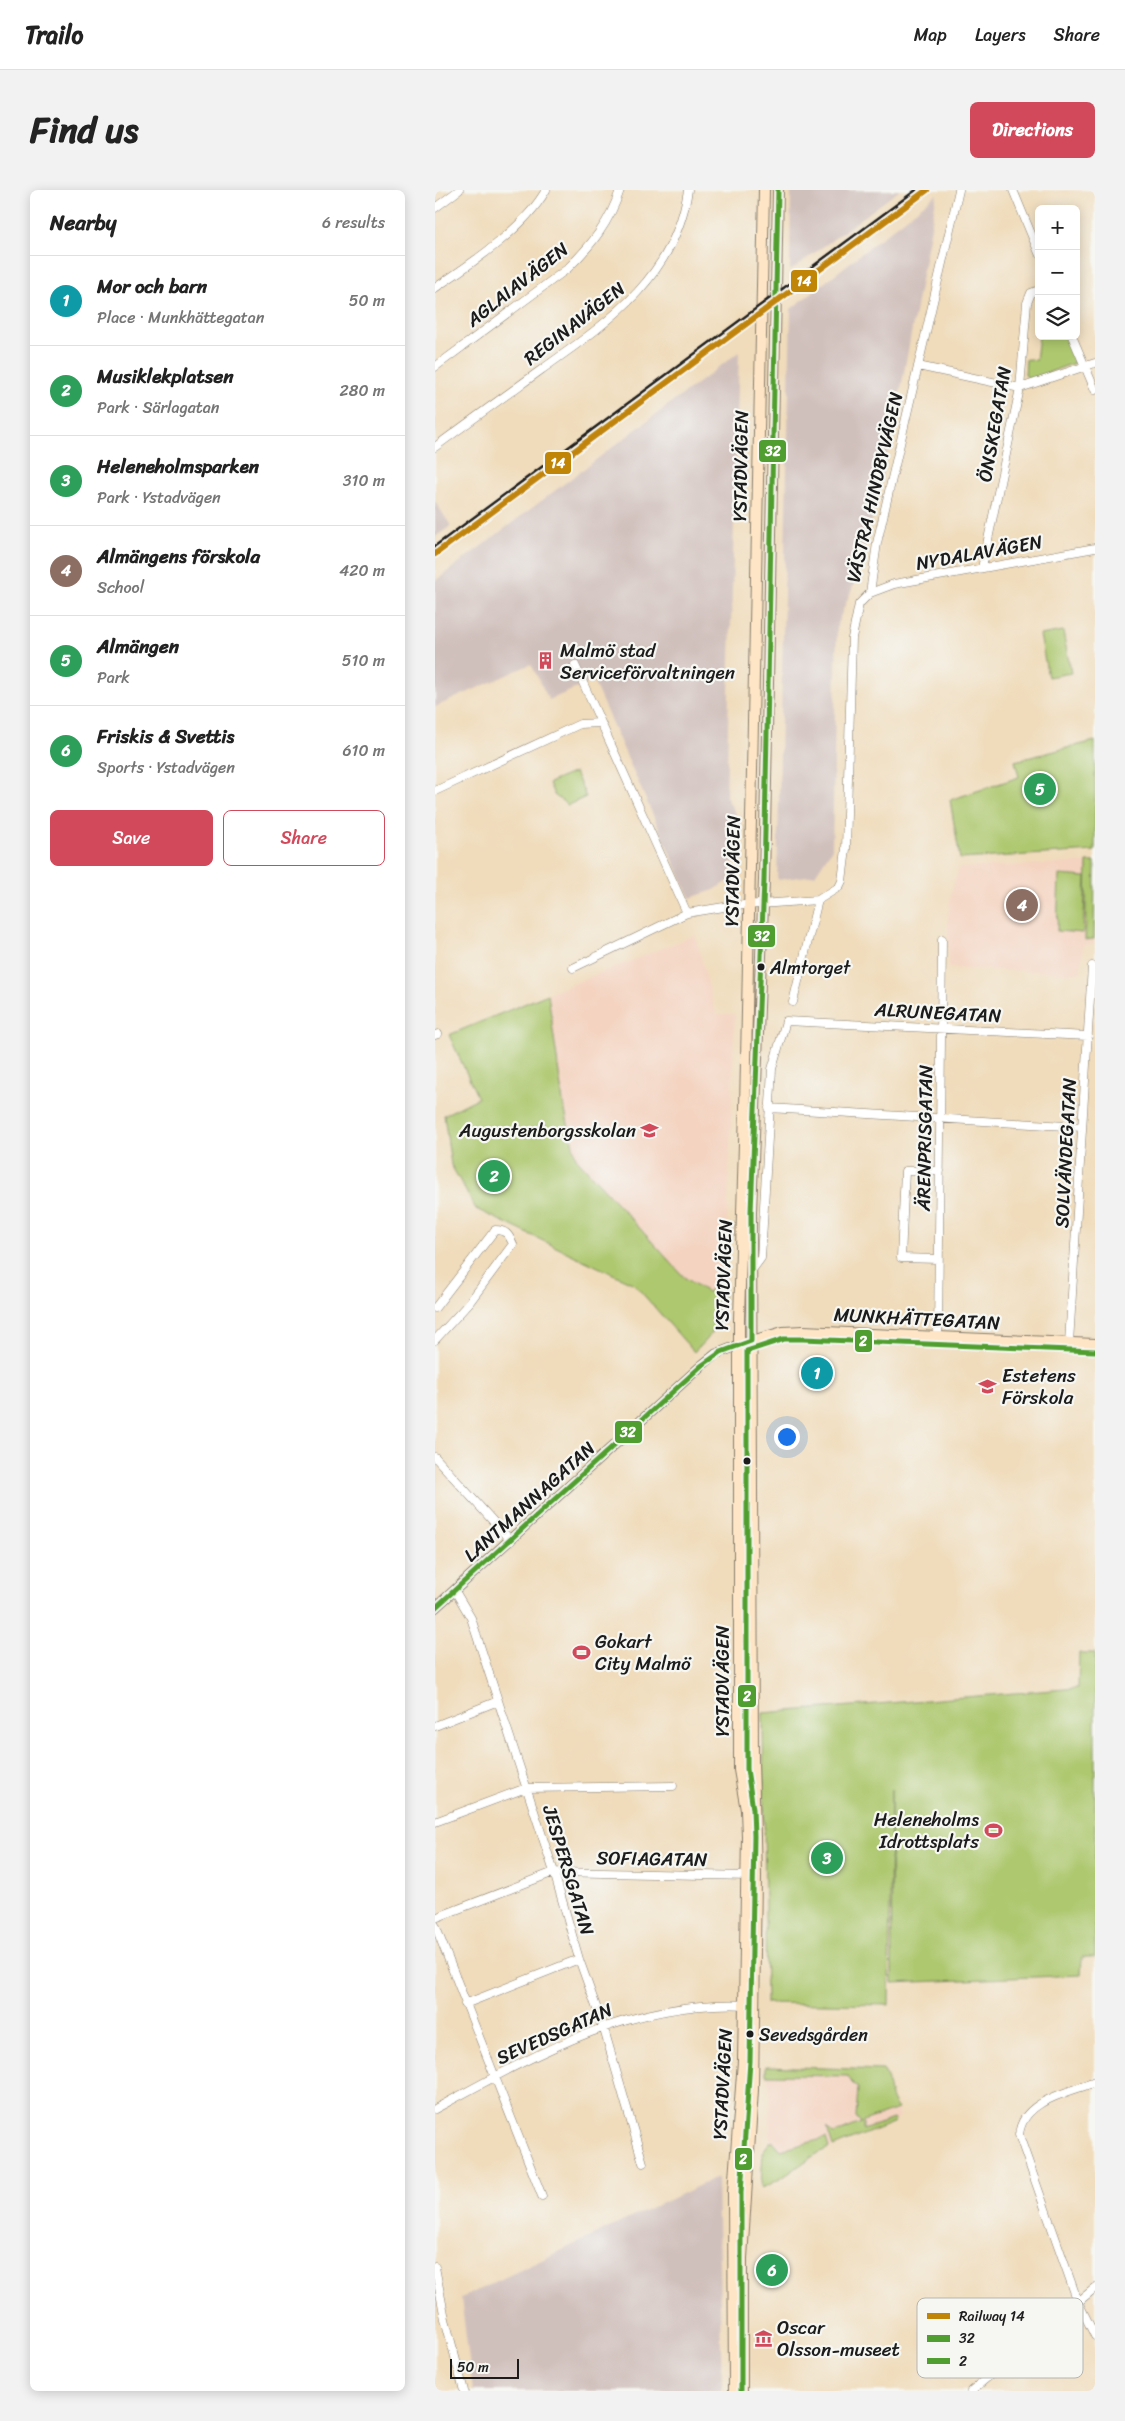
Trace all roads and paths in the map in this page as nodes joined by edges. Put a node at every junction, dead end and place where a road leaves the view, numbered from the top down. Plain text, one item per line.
1 (459, 190) edge
2 (545, 190) edge
3 (620, 190) edge
4 (688, 190) edge
5 (764, 190) edge
6 (778, 190) edge
7 (959, 190) edge
8 (1013, 190) edge
9 (435, 208) edge
10 (1038, 250) edge
11 (435, 288) edge
12 (1035, 292) edge
13 (1074, 340) edge
14 (1095, 362) edge
15 (918, 366) junction
16 (435, 367) edge
17 (1084, 367) junction
18 (1020, 388) junction
19 (1095, 390) edge
20 (435, 446) edge
21 (1095, 548) edge
22 (982, 568) junction
23 (870, 593) junction
24 (575, 665) dead end
25 (600, 723) junction
26 (435, 791) edge
27 (818, 900) junction
28 (749, 904) junction
29 (763, 904) junction
30 (687, 913) junction
31 (942, 939) dead end
32 (1092, 966) dead end
33 (573, 968) dead end
34 (793, 1002) dead end
35 (786, 1021) joint
36 (941, 1029) junction
37 (1088, 1036) junction
38 (769, 1108) junction
39 (940, 1118) junction
40 (1082, 1126) junction
41 (939, 1171) junction
42 (939, 1259) junction
43 (752, 1270) junction
44 (435, 1308) edge
45 (938, 1337) junction
46 (435, 1340) edge
47 (751, 1341) junction
48 (1069, 1343) junction
49 (1095, 1344) edge
50 (739, 1345) junction
51 (436, 1460) edge
52 (511, 1541) junction
53 (455, 1591) junction
54 (435, 1608) edge
55 (498, 1701) junction
56 (435, 1726) edge
57 (673, 1786) dead end
58 (527, 1788) junction
59 (435, 1822) edge
60 (554, 1872) junction
61 (751, 1876) junction
62 (435, 1918) edge
63 (435, 1925) edge
64 (579, 1959) junction
65 (465, 2004) junction
66 (743, 2005) junction
67 (754, 2006) junction
68 (603, 2026) junction
69 (494, 2077) junction
70 (1095, 2082) edge
71 (435, 2109) edge
72 (643, 2163) dead end
73 (543, 2196) dead end
74 (435, 2267) edge
75 (1095, 2288) edge
76 (1077, 2298) edge
77 (1083, 2298) edge
78 (1083, 2312) edge
79 (1095, 2336) edge
80 (987, 2378) edge
81 (464, 2391) edge
82 (734, 2391) edge
83 (742, 2391) edge
84 (971, 2391) edge

1 - 9 street
2 - 11 street
3 - 16 street, AGLAIAVÄGEN
4 - 20 street, REGINAVÄGEN
5 - 28 main road, YSTADVÄGEN
6 - 29 main road, YSTADVÄGEN
7 - 15 street, VÄSTRA HINDBYVÄGEN
8 - 10 street
12 - 18 street, ÖNSKEGATAN
13 - 17 street
14 - 17 street
15 - 18 street
15 - 23 street, VÄSTRA HINDBYVÄGEN
17 - 18 street
17 - 19 street
18 - 22 street, ÖNSKEGATAN
21 - 22 street, NYDALAVÄGEN
22 - 23 street, NYDALAVÄGEN
23 - 27 street, VÄSTRA HINDBYVÄGEN
24 - 25 street
25 - 26 street
25 - 30 street
27 - 29 street
27 - 34 street
28 - 29 street
28 - 30 street
28 - 50 main road, YSTADVÄGEN
29 - 43 main road, YSTADVÄGEN
30 - 33 street
31 - 36 street, ÄRENPRISGATAN
32 - 37 street, SOLVÄNDEGATAN
35 - 36 street, ALRUNEGATAN
35 - 38 street, YSTADVÄGEN
36 - 37 street, ALRUNEGATAN
36 - 39 street, ÄRENPRISGATAN
37 - 40 street, SOLVÄNDEGATAN
38 - 39 street
38 - 43 street, YSTADVÄGEN
39 - 40 street
39 - 41 street, ÄRENPRISGATAN
40 - 48 street, SOLVÄNDEGATAN
41 - 42 street, ÄRENPRISGATAN
41 - 42 street
42 - 45 street, ÄRENPRISGATAN
43 - 47 main road, YSTADVÄGEN
44 - 46 street
45 - 47 main road, MUNKHÄTTEGATAN
45 - 48 main road, MUNKHÄTTEGATAN
47 - 50 main road, MUNKHÄTTEGATAN
47 - 61 main road, YSTADVÄGEN
48 - 49 main road, MUNKHÄTTEGATAN
50 - 52 street, LANTMANNAGATAN
50 - 61 main road, YSTADVÄGEN
51 - 52 street
52 - 53 street, LANTMANNAGATAN
53 - 54 street, LANTMANNAGATAN
53 - 55 street, JESPERSGATAN
55 - 56 street
55 - 58 street, JESPERSGATAN
57 - 58 street
58 - 59 street
58 - 60 street, JESPERSGATAN
60 - 61 street, SOFIAGATAN
60 - 62 street, SOFIAGATAN
60 - 64 street, JESPERSGATAN
61 - 66 main road, YSTADVÄGEN
61 - 67 main road, YSTADVÄGEN
63 - 65 street
64 - 65 street
64 - 68 street, JESPERSGATAN
65 - 69 street
66 - 67 street, SEVEDSGATAN
66 - 68 street, SEVEDSGATAN
66 - 82 main road, YSTADVÄGEN
67 - 83 main road, YSTADVÄGEN
68 - 69 street, SEVEDSGATAN
68 - 72 street, JESPERSGATAN
69 - 71 street, SEVEDSGATAN
69 - 73 street
70 - 76 street
74 - 81 street
75 - 77 street
78 - 79 street
80 - 84 street

